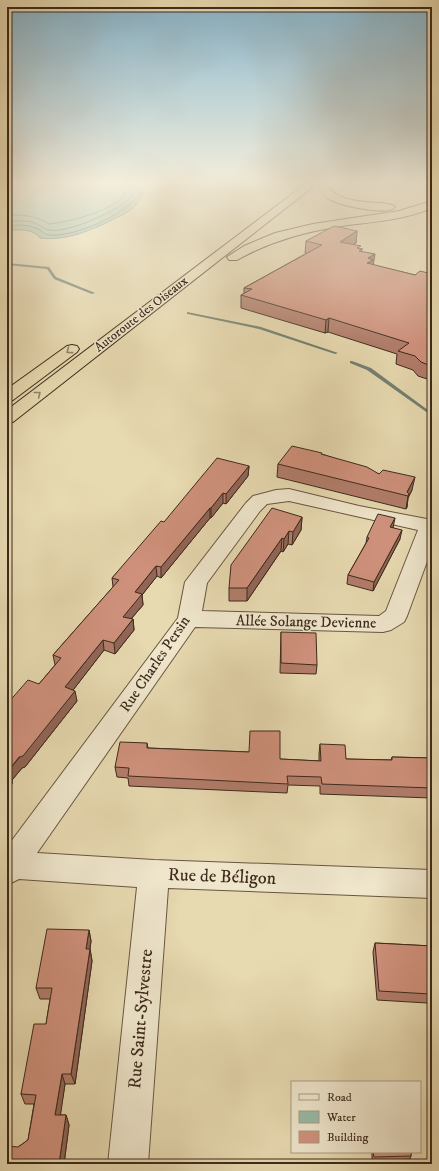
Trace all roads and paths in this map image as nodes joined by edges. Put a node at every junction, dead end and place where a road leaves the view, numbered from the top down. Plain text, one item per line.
1 (223, 237) edge
2 (243, 237) edge
3 (279, 237) edge
4 (189, 262) dead end
5 (81, 342) dead end
6 (96, 349) junction
7 (7, 397) edge
8 (7, 418) edge
9 (431, 526) edge
10 (189, 618) junction
11 (9, 868) edge
12 (154, 874) junction
13 (432, 884) edge
14 (128, 1164) edge

1 - 4 highway, Autoroute des Oiseaux
2 - 6 highway, Autoroute des Oiseaux
3 - 6 highway
5 -> 7 highway, Autoroute des Oiseaux
8 -> 6 highway, Autoroute des Oiseaux
9 - 10 street, Allée Solange Devienne
9 - 10 street, Rue Charles Persin
10 - 11 street, Rue Charles Persin
11 - 12 street, Rue de Béligon
12 - 13 street, Rue de Béligon
12 - 14 street, Rue Saint-Sylvestre

